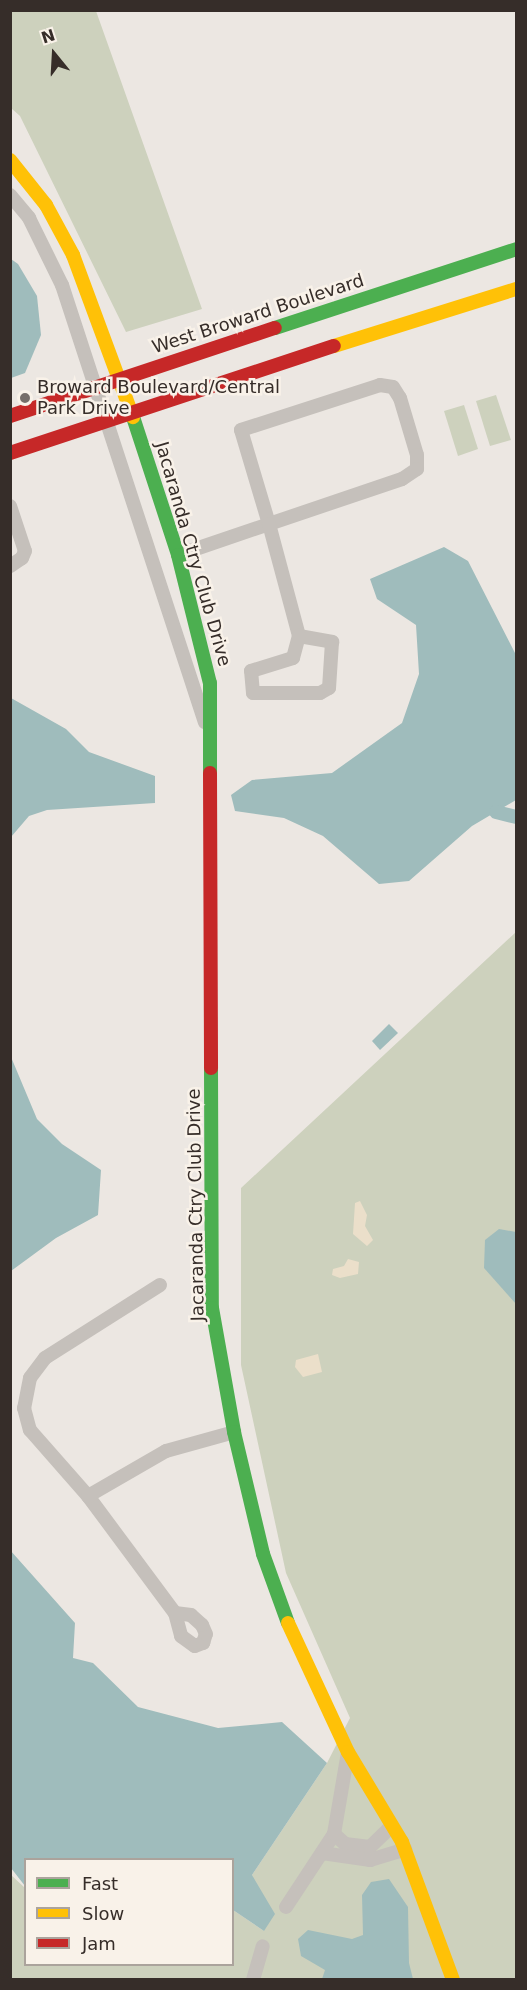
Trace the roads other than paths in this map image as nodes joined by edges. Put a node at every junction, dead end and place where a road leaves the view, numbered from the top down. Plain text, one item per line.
1 (10, 160) edge
2 (10, 195) edge
3 (516, 249) edge
4 (516, 289) edge
5 (120, 379) junction
6 (97, 387) junction
7 (131, 410) junction
8 (10, 416) edge
9 (108, 421) junction
10 (10, 453) edge
11 (10, 506) edge
12 (269, 524) junction
13 (178, 555) junction
14 (10, 566) edge
15 (299, 636) junction
16 (211, 743) junction
17 (160, 1285) dead end
18 (234, 1432) junction
19 (88, 1496) junction
20 (175, 1613) dead end
21 (348, 1752) junction
22 (392, 1826) junction
23 (334, 1834) junction
24 (405, 1849) junction
25 (322, 1854) junction
26 (286, 1907) dead end
27 (263, 1947) dead end
28 (253, 1980) edge
29 (453, 1980) edge

1 - 5 street, Jacaranda Ctry Club Drive
2 - 6 street, Jacaranda Ctry Club Drive
3 - 5 street, West Broward Boulevard
4 - 7 street
5 - 6 street, West Broward Boulevard
5 - 7 street, Jacaranda Ctry Club Drive
6 - 8 street, West Broward Boulevard
6 - 9 street, Jacaranda Ctry Club Drive
7 - 9 street
7 - 13 street, Jacaranda Ctry Club Drive
9 - 10 street
9 - 16 street, Jacaranda Ctry Club Drive
11 - 14 street
12 - 12 street
12 - 13 street
12 - 15 street
13 - 16 street, Jacaranda Ctry Club Drive
15 - 15 street
16 - 18 street, Jacaranda Ctry Club Drive
17 - 19 street
18 - 19 street
18 - 21 street, Jacaranda Ctry Club Drive
19 - 20 street
21 - 22 street, Jacaranda Ctry Club Drive
21 - 23 street
22 - 23 street
22 - 24 street, Jacaranda Ctry Club Drive
23 - 25 street
24 - 25 street
24 - 29 street
25 - 26 street
27 - 28 street

